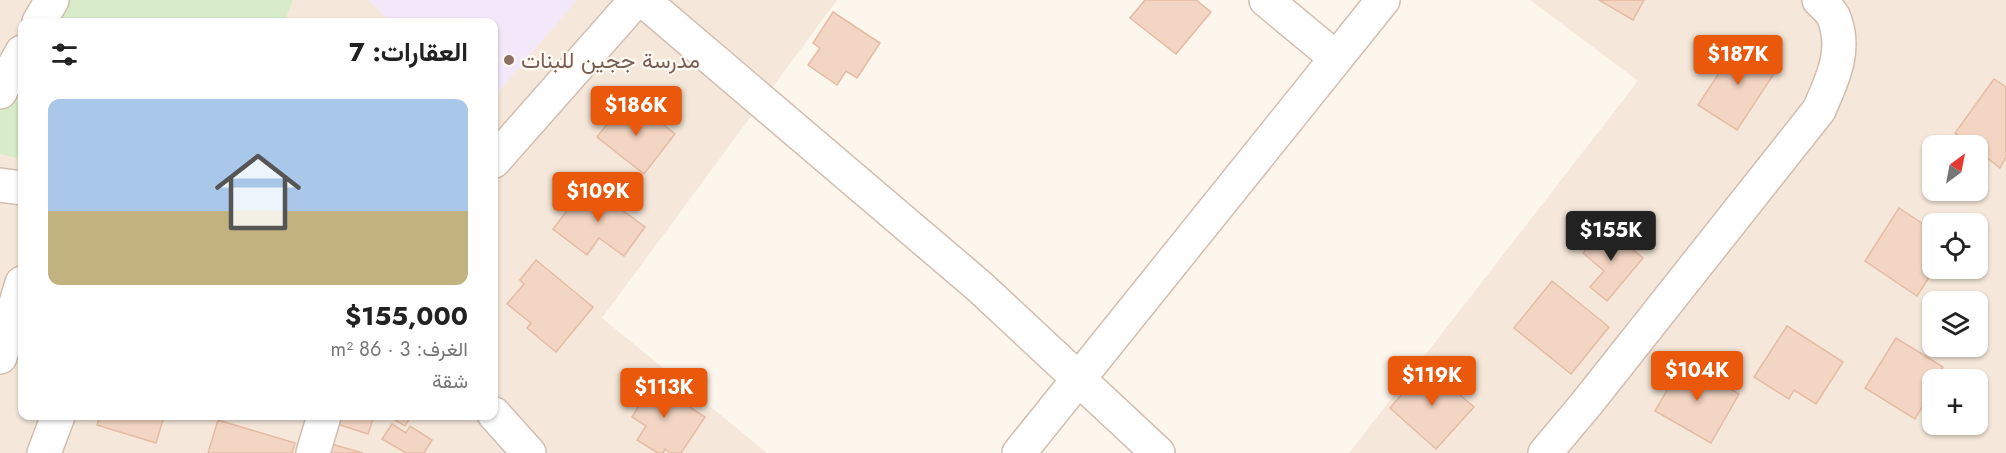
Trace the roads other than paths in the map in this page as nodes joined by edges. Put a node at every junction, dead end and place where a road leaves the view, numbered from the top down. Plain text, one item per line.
1 (51, 0) edge
2 (636, 0) edge
3 (643, 0) edge
4 (1266, 0) edge
5 (1383, 0) edge
6 (1820, 0) edge
7 (41, 18) edge
8 (1336, 58) junction
9 (18, 59) edge
10 (0, 92) edge
11 (498, 156) edge
12 (0, 185) edge
13 (18, 187) edge
14 (18, 296) edge
15 (0, 357) edge
16 (1078, 378) junction
17 (498, 418) edge
18 (56, 420) edge
19 (44, 453) edge
20 (529, 453) edge
21 (1019, 453) edge
22 (1158, 453) edge
23 (1545, 453) edge

1 - 7 street
2 - 11 street
3 - 16 street
4 - 8 street
5 - 8 street
6 - 23 street
8 - 16 street
9 - 10 street
12 - 13 street
14 - 15 street
16 - 21 street
16 - 22 street
17 - 20 street
18 - 19 street

